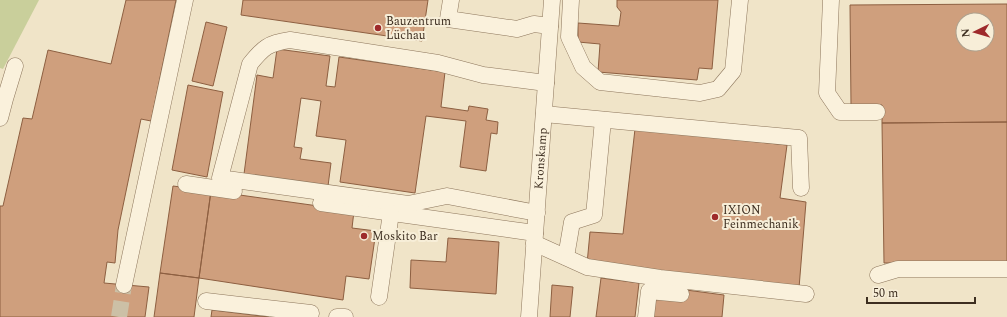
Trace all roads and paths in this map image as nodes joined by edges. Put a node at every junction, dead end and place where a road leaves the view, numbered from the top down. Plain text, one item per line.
1 (185, 0) edge
2 (451, 0) edge
3 (740, 0) edge
4 (831, 0) edge
5 (571, 7) edge
6 (551, 13) edge
7 (15, 66) dead end
8 (546, 83) junction
9 (877, 112) dead end
10 (544, 114) junction
11 (0, 118) edge
12 (603, 120) junction
13 (186, 184) dead end
14 (801, 188) dead end
15 (391, 213) junction
16 (537, 213) junction
17 (535, 238) junction
18 (566, 257) junction
19 (1007, 269) edge
20 (878, 275) dead end
21 (124, 285) tunnel mouth
22 (681, 294) dead end
23 (806, 294) dead end
24 (379, 297) dead end
25 (206, 301) dead end
26 (310, 317) edge
27 (337, 317) edge
28 (345, 317) edge
29 (529, 317) edge
30 (646, 317) edge

1 - 21 street
2 - 6 street
3 - 5 street
4 - 9 street
5 - 6 street
6 - 8 street, Kronskamp
7 - 11 street
8 - 10 street, Kronskamp
8 - 16 street
10 - 12 street
10 - 16 street, Kronskamp
12 - 14 street
12 - 18 street
13 - 15 street
15 - 17 street
15 - 24 street
16 - 17 street, Kronskamp
17 - 18 street
17 - 29 street, Kronskamp
18 - 23 street
19 - 20 street
22 - 30 street
25 - 26 street
27 - 28 street

